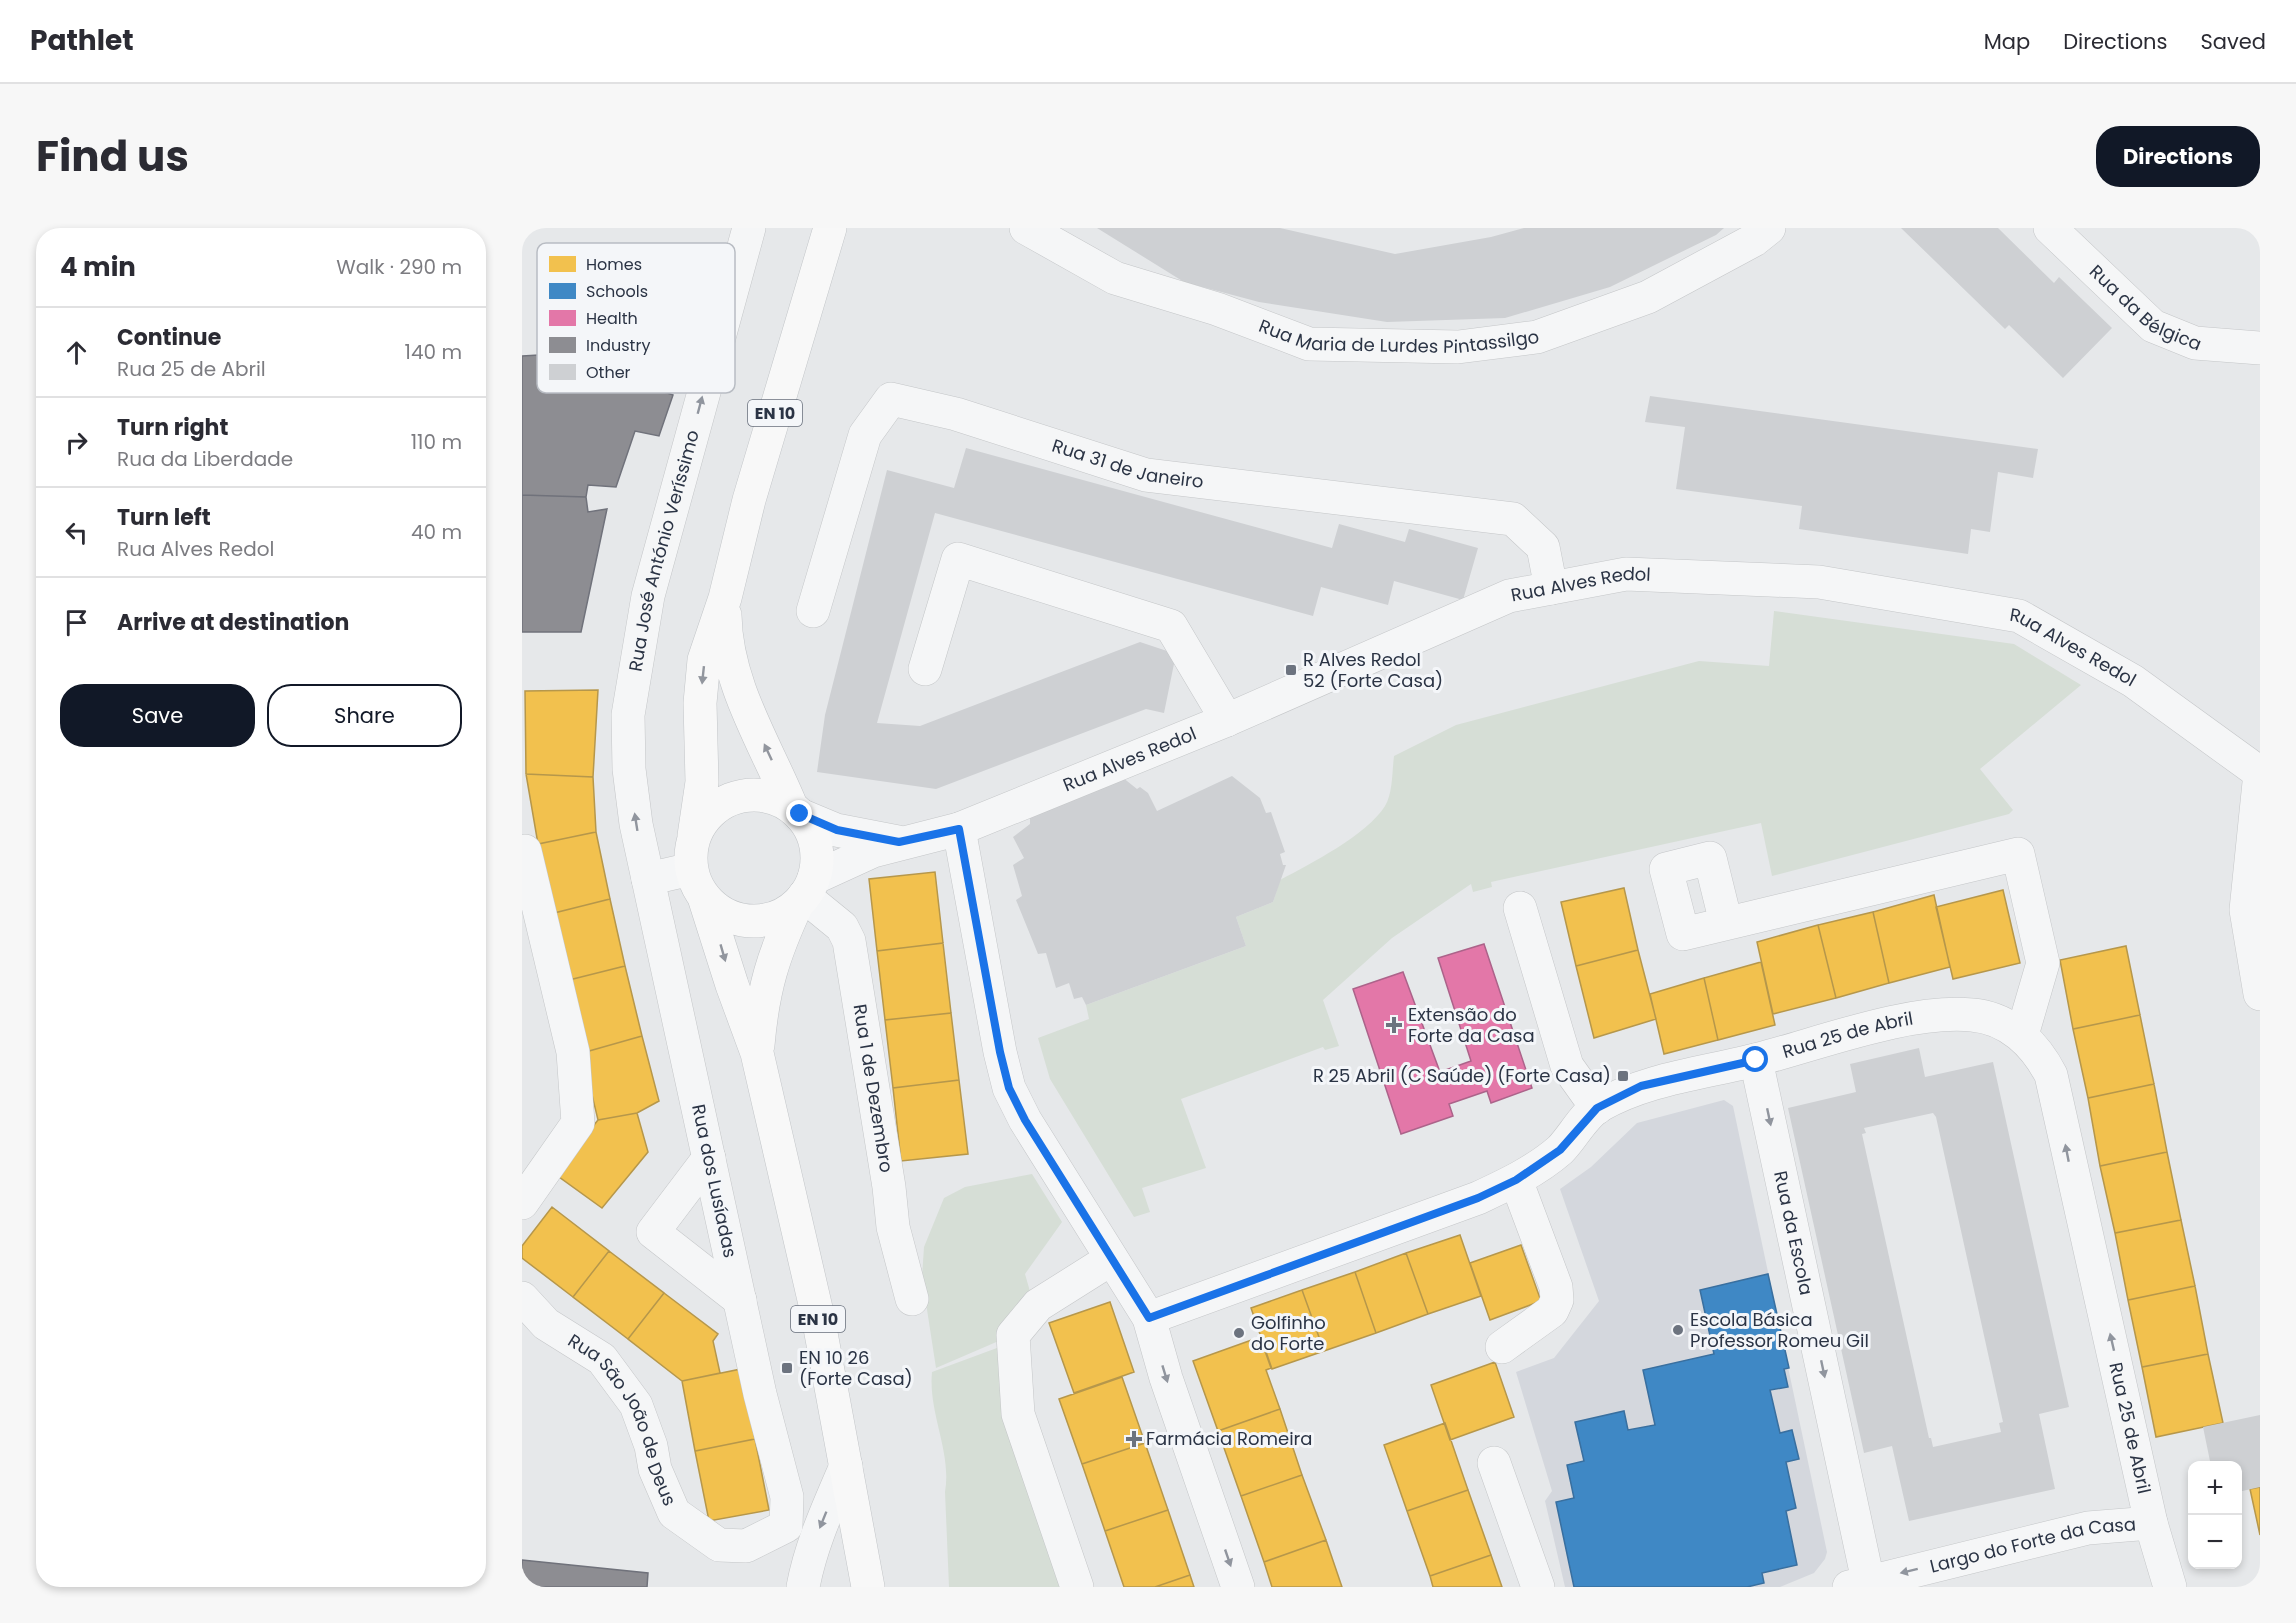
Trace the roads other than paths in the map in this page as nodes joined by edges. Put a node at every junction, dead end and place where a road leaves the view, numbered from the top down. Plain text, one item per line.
1 (749, 228) edge
2 (830, 228) edge
3 (1026, 228) edge
4 (1769, 228) edge
5 (2050, 228) edge
6 (735, 279) edge
7 (2260, 348) edge
8 (704, 393) edge
9 (1551, 588) junction
10 (725, 598) junction
11 (813, 611) dead end
12 (925, 669) dead end
13 (1227, 720) junction
14 (2260, 773) edge
15 (796, 810) junction
16 (959, 829) junction
17 (694, 836) junction
18 (899, 842) junction
19 (525, 851) dead end
20 (648, 879) junction
21 (698, 883) junction
22 (805, 893) junction
23 (1520, 908) dead end
24 (1726, 923) dead end
25 (2260, 994) edge
26 (2022, 1035) junction
27 (757, 1053) junction
28 (1756, 1060) junction
29 (1597, 1108) junction
30 (709, 1158) junction
31 (1516, 1180) junction
32 (522, 1203) edge
33 (1111, 1259) junction
34 (522, 1298) edge
35 (912, 1299) dead end
36 (740, 1300) junction
37 (1149, 1318) junction
38 (1502, 1347) dead end
39 (1494, 1463) dead end
40 (846, 1466) junction
41 (2151, 1523) junction
42 (786, 1526) joint
43 (2160, 1582) edge
44 (1859, 1584) edge
45 (803, 1587) edge
46 (868, 1587) edge
47 (1077, 1587) edge
48 (1238, 1587) edge
49 (1538, 1587) edge

6 -> 1 street, Rua José António Veríssimo
2 - 10 main road, EN 10
3 - 4 street, Rua Maria de Lurdes Pintassilgo
5 - 7 street, Rua da Bélgica
20 -> 8 street, Rua José António Veríssimo
9 - 11 street, Rua 31 de Janeiro
9 - 13 street, Rua Alves Redol
9 - 14 street, Rua Alves Redol
15 -> 10 main road, EN 10
10 -> 17 main road, EN 10
12 - 13 street
13 - 16 street, Rua Alves Redol
14 - 25 street
15 - 17 main road
15 - 18 street, Rua Alves Redol
15 - 22 main road, EN 10
16 - 18 street, Rua Alves Redol
16 - 33 street
17 - 21 main road, EN 10
18 - 22 street, Rua Alves Redol
19 - 32 street
20 - 21 street
20 - 30 street, Rua dos Lusíadas
21 - 22 main road
21 -> 27 main road, EN 10
22 - 27 main road, EN 10
22 - 35 street, Rua 1 de Dezembro
23 - 29 street
24 - 26 street
26 - 28 street, Rua 25 de Abril
41 -> 26 street, Rua 25 de Abril
27 - 40 main road, EN 10
28 - 29 street, Rua 25 de Abril
28 -> 44 street, Rua da Escola
29 - 31 street, Rua 25 de Abril
30 - 36 street, Rua dos Lusíadas
30 - 36 street
31 - 37 street, Rua 25 de Abril
31 - 38 street
33 - 37 street
33 - 47 street
34 - 42 street, Rua São João de Deus
36 - 42 street, Rua dos Lusíadas
37 -> 48 street
39 - 49 street
40 -> 45 street
40 - 46 main road, EN 10
41 - 43 street, Largo do Forte da Casa
41 -> 44 street, Largo do Forte da Casa

